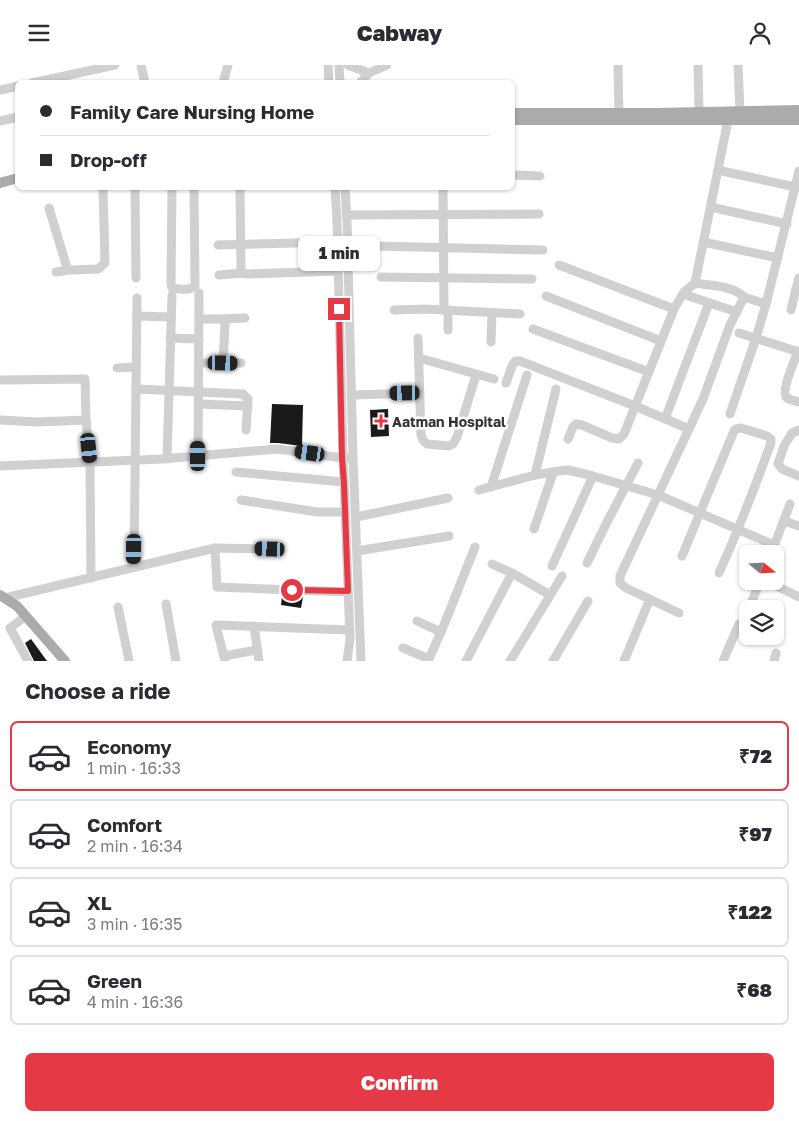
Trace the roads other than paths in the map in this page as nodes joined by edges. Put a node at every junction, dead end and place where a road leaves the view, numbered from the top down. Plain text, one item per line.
1 (115, 65) edge
2 (141, 65) edge
3 (228, 65) edge
4 (328, 65) edge
5 (339, 65) edge
6 (348, 65) edge
7 (386, 65) edge
8 (618, 65) edge
9 (698, 65) edge
10 (738, 65) edge
11 (369, 73) junction
12 (46, 80) edge
13 (144, 80) edge
14 (224, 80) edge
15 (329, 80) edge
16 (340, 80) edge
17 (363, 80) edge
18 (15, 87) edge
19 (0, 90) edge
20 (799, 111) edge
21 (740, 112) junction
22 (515, 113) edge
23 (699, 113) junction
24 (619, 116) junction
25 (15, 118) edge
26 (515, 120) edge
27 (728, 120) junction
28 (0, 121) edge
29 (799, 121) edge
30 (722, 171) dead end
31 (799, 171) edge
32 (515, 175) edge
33 (540, 176) dead end
34 (15, 179) edge
35 (0, 183) edge
36 (15, 183) edge
37 (0, 187) edge
38 (796, 187) junction
39 (103, 190) edge
40 (135, 190) edge
41 (172, 190) edge
42 (194, 190) edge
43 (240, 190) edge
44 (335, 190) edge
45 (345, 190) edge
46 (444, 190) edge
47 (49, 208) dead end
48 (716, 208) dead end
49 (346, 215) junction
50 (444, 215) junction
51 (539, 215) dead end
52 (787, 224) junction
53 (337, 242) junction
54 (708, 243) dead end
55 (241, 244) junction
56 (218, 245) dead end
57 (375, 246) dead end
58 (444, 248) junction
59 (543, 250) dead end
60 (778, 258) junction
61 (559, 265) dead end
62 (69, 270) junction
63 (338, 271) junction
64 (56, 272) dead end
65 (242, 273) junction
66 (219, 275) dead end
67 (381, 277) dead end
68 (136, 278) dead end
69 (444, 278) junction
70 (799, 278) edge
71 (532, 279) dead end
72 (695, 283) junction
73 (798, 290) edge
74 (199, 293) dead end
75 (172, 295) dead end
76 (683, 295) junction
77 (546, 297) dead end
78 (744, 297) junction
79 (137, 298) dead end
80 (708, 303) junction
81 (766, 304) junction
82 (674, 309) junction
83 (394, 310) dead end
84 (446, 310) junction
85 (791, 310) dead end
86 (737, 311) junction
87 (492, 313) junction
88 (520, 314) dead end
89 (137, 316) junction
90 (171, 317) junction
91 (245, 318) dead end
92 (199, 319) junction
93 (223, 319) junction
94 (533, 329) dead end
95 (448, 330) dead end
96 (739, 333) dead end
97 (170, 338) junction
98 (418, 338) dead end
99 (756, 338) junction
100 (199, 339) junction
101 (661, 341) junction
102 (491, 342) dead end
103 (798, 352) edge
104 (419, 358) junction
105 (199, 363) junction
106 (223, 363) junction
107 (241, 363) dead end
108 (136, 367) junction
109 (117, 368) dead end
110 (649, 372) junction
111 (476, 375) junction
112 (527, 375) dead end
113 (790, 375) junction
114 (799, 378) edge
115 (494, 379) dead end
116 (0, 380) edge
117 (506, 383) dead end
118 (136, 389) junction
119 (556, 389) dead end
120 (169, 390) junction
121 (199, 391) junction
122 (420, 393) junction
123 (351, 395) junction
124 (799, 402) edge
125 (199, 404) junction
126 (248, 406) junction
127 (635, 407) junction
128 (730, 414) dead end
129 (665, 419) junction
130 (86, 420) junction
131 (0, 421) edge
132 (689, 429) junction
133 (246, 430) dead end
134 (799, 431) edge
135 (568, 439) dead end
136 (198, 456) junction
137 (353, 457) junction
138 (342, 458) junction
139 (167, 459) junction
140 (136, 461) junction
141 (90, 462) junction
142 (638, 463) dead end
143 (0, 465) edge
144 (236, 473) dead end
145 (553, 473) junction
146 (535, 475) junction
147 (593, 475) junction
148 (799, 476) edge
149 (344, 483) junction
150 (626, 486) junction
151 (491, 487) junction
152 (479, 490) dead end
153 (658, 495) junction
154 (448, 498) dead end
155 (241, 500) dead end
156 (790, 504) dead end
157 (345, 512) junction
158 (701, 513) junction
159 (356, 517) junction
160 (784, 521) junction
161 (799, 526) edge
162 (534, 529) dead end
163 (738, 530) junction
164 (449, 536) dead end
165 (766, 545) edge
166 (775, 545) edge
167 (475, 547) dead end
168 (215, 548) junction
169 (270, 549) dead end
170 (357, 551) junction
171 (682, 556) dead end
172 (587, 563) dead end
173 (492, 564) dead end
174 (552, 566) dead end
175 (134, 567) junction
176 (512, 573) junction
177 (719, 573) dead end
178 (562, 576) dead end
179 (91, 578) junction
180 (784, 590) edge
181 (348, 591) junction
182 (550, 595) junction
183 (2, 597) edge
184 (799, 597) edge
185 (650, 599) junction
186 (588, 601) dead end
187 (166, 604) dead end
188 (118, 607) dead end
189 (679, 613) dead end
190 (26, 616) junction
191 (417, 621) dead end
192 (739, 624) dead end
193 (254, 627) junction
194 (350, 630) junction
195 (441, 632) junction
196 (403, 648) dead end
197 (257, 650) junction
198 (224, 658) edge
199 (429, 660) edge
200 (28, 661) edge
201 (65, 661) edge
202 (129, 661) edge
203 (176, 661) edge
204 (259, 661) edge
205 (347, 661) edge
206 (361, 661) edge
207 (466, 661) edge
208 (510, 661) edge
209 (553, 661) edge
210 (624, 661) edge
211 (723, 661) edge

1 - 12 street
2 - 13 street
3 - 14 street
4 - 15 street
5 - 16 street
6 - 11 street
7 - 11 street
8 - 24 street
9 - 23 street
10 - 21 street
11 - 17 street
18 - 19 street
20 - 21 main road
21 - 23 main road
22 - 24 main road
23 - 24 main road
24 - 26 main road
24 - 27 main road
25 - 28 street
27 - 29 main road
27 - 72 street
30 - 38 street
31 - 38 street
32 - 33 street
34 - 35 main road
36 - 37 main road
38 - 52 street
39 - 62 street
40 - 68 street
41 - 42 street
43 - 55 street
44 - 53 street
45 - 49 street
46 - 50 street
47 - 62 street
48 - 52 street
49 - 50 street
49 - 123 street
50 - 51 street
50 - 58 street
52 - 60 street
53 - 55 street
53 - 63 street
54 - 60 street
55 - 56 street
55 - 65 street
57 - 58 street
58 - 59 street
58 - 69 street
60 - 81 street
61 - 82 street
62 - 64 street
63 - 65 street
63 - 138 street
65 - 66 street
67 - 69 street
69 - 71 street
69 - 84 street
70 - 73 street
72 - 76 street
72 - 78 street
73 - 85 street
74 - 92 street
75 - 90 street
76 - 80 street
76 - 82 street
77 - 101 street
78 - 81 street
78 - 86 street
79 - 89 street
80 - 86 street
80 - 129 street
81 - 99 street
82 - 101 street
83 - 84 street
84 - 87 street
84 - 95 street
86 - 132 street
87 - 88 street
87 - 102 street
89 - 90 street
89 - 108 street
90 - 97 street
91 - 93 street
92 - 93 street
92 - 100 street
93 - 106 street
94 - 110 street
96 - 99 street
97 - 100 street
97 - 120 street
98 - 104 street
99 - 103 street
99 - 128 street
100 - 105 street
101 - 110 street
103 - 113 street
104 - 111 street
104 - 122 street
105 - 106 street
105 - 121 street
106 - 107 street
108 - 109 street
108 - 118 street
110 - 127 street
111 - 115 street
111 - 122 street
112 - 151 street
113 - 114 street
113 - 124 street
116 - 130 street
117 - 127 street
118 - 120 street
118 - 140 street
119 - 146 street
120 - 121 street
120 - 139 street
121 - 125 street
121 - 126 street
122 - 123 street
123 - 137 street
125 - 126 street
125 - 136 street
126 - 133 street
127 - 129 street
127 - 135 street
129 - 132 street
130 - 131 street
130 - 141 street
132 - 153 street
134 - 148 street
136 - 138 street
136 - 139 street
137 - 138 street
137 - 159 street
138 - 149 street
139 - 140 street
140 - 141 street
140 - 175 street
141 - 143 street
141 - 179 street
142 - 150 street
144 - 149 street
145 - 146 street
145 - 147 street
145 - 162 street
146 - 151 street
147 - 150 street
147 - 174 street
149 - 157 street
150 - 153 street
150 - 172 street
151 - 152 street
153 - 158 street
153 - 185 street
154 - 159 street
155 - 157 street
156 - 160 street
157 - 181 street
158 - 163 street
158 - 163 street
158 - 171 street
159 - 170 street
160 - 161 street
160 - 166 street
163 - 165 street
163 - 177 street
164 - 170 street
167 - 195 street
168 - 169 street
168 - 175 street
168 - 181 street
170 - 206 street
173 - 176 street
175 - 179 street
176 - 182 street
176 - 207 street
178 - 182 street
179 - 183 street
180 - 184 street
181 - 194 street
182 - 208 street
183 - 190 main road
185 - 189 street
185 - 210 street
186 - 209 street
187 - 203 street
188 - 202 street
190 - 200 street
190 - 201 main road
191 - 195 street
192 - 211 street
193 - 194 street
193 - 197 street
193 - 198 street
194 - 205 street
195 - 199 street
196 - 199 street
197 - 198 street
197 - 204 street

